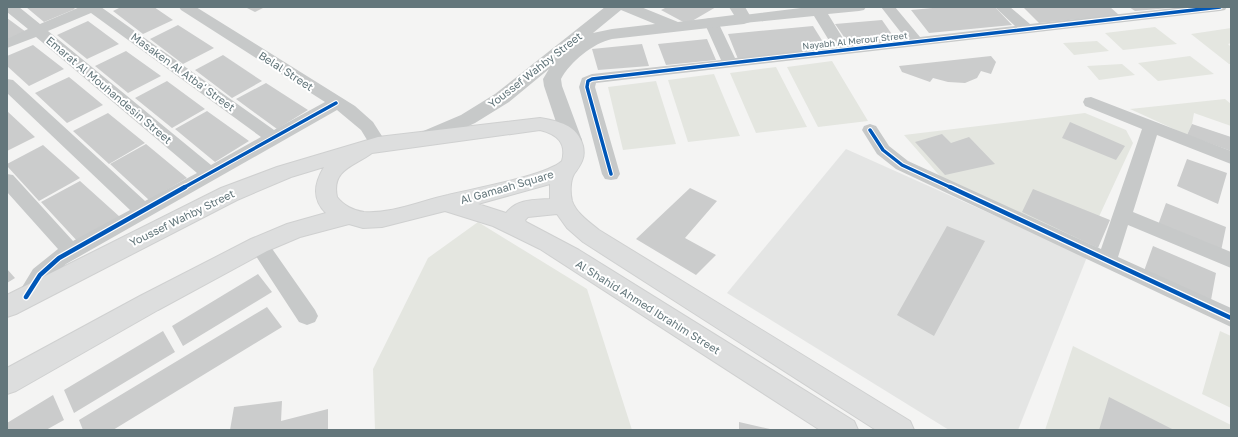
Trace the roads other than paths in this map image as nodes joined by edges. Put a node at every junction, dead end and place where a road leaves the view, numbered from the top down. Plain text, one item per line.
1 (10, 7) edge
2 (92, 7) edge
3 (186, 7) edge
4 (615, 7) edge
5 (627, 7) edge
6 (724, 7) edge
7 (859, 7) edge
8 (888, 7) edge
9 (1002, 7) edge
10 (1119, 7) edge
11 (1220, 7) edge
12 (817, 9) edge
13 (1189, 9) edge
14 (740, 13) edge
15 (1132, 17) junction
16 (710, 22) junction
17 (674, 26) junction
18 (1028, 29) junction
19 (38, 30) junction
20 (916, 42) junction
21 (7, 44) edge
22 (843, 50) junction
23 (730, 63) junction
24 (534, 73) junction
25 (552, 79) junction
26 (7, 84) edge
27 (1091, 102) dead end
28 (336, 103) junction
29 (1150, 126) junction
30 (870, 130) dead end
31 (428, 137) junction
32 (274, 138) junction
33 (572, 140) junction
34 (371, 146) junction
35 (1231, 158) edge
36 (566, 170) junction
37 (209, 173) junction
38 (611, 174) dead end
39 (7, 180) edge
40 (444, 204) junction
41 (562, 206) junction
42 (143, 211) junction
43 (1122, 215) junction
44 (349, 216) junction
45 (516, 226) junction
46 (259, 245) junction
47 (71, 251) junction
48 (1231, 260) edge
49 (1107, 261) junction
50 (26, 296) junction
51 (7, 307) edge
52 (307, 316) dead end
53 (1231, 318) edge
54 (7, 382) edge
55 (836, 390) junction
56 (821, 416) junction
57 (844, 430) edge
58 (900, 430) edge

1 - 19 street, Emarat Al Mouhandesin Street
2 - 19 street
2 - 32 street, Masaken Al Atba' Street
3 - 28 street, Belal Street
4 - 24 street, Youssef Wahby Street
5 - 17 street
6 - 16 street
7 - 12 street
8 - 20 street
9 - 18 street
10 - 15 street
11 - 13 street, Nayabh Al Merour Street
12 - 14 street
12 - 22 street
13 - 15 street, Nayabh Al Merour Street
14 - 16 street, Youssef Wahby Street
15 - 18 street, Nayabh Al Merour Street
16 - 17 street, Youssef Wahby Street
16 - 23 street
17 - 25 street, Youssef Wahby Street
18 - 20 street, Nayabh Al Merour Street
19 - 21 street
19 - 37 street, Emarat Al Mouhandesin Street
20 - 22 street, Nayabh Al Merour Street
22 - 23 street, Nayabh Al Merour Street
23 - 38 street, Nayabh Al Merour Street
24 - 25 street
24 - 31 street, Youssef Wahby Street
25 - 33 street, Youssef Wahby Street
26 - 42 street
27 - 29 street
28 - 32 street
28 - 34 street, Belal Street
29 - 35 street
29 - 43 street
30 - 49 street
31 - 33 main road, Al Gamaah Square
31 - 34 main road, Al Gamaah Square
32 - 37 street
33 - 36 main road, Al Gamaah Square
34 - 44 main road, Al Gamaah Square
34 - 50 main road, Youssef Wahby Street
36 - 40 main road, Al Gamaah Square
36 - 41 main road
37 - 42 street
39 - 47 street
40 - 44 main road, Al Gamaah Square
40 - 45 main road, Al Shahid Ahmed Ibrahim Street
41 - 45 main road
41 - 55 main road
42 - 47 street
43 - 48 street
43 - 49 street
44 - 46 main road
45 - 56 main road, Al Shahid Ahmed Ibrahim Street
46 - 52 street
46 - 54 main road
47 - 50 street
49 - 53 street
50 - 51 main road, Youssef Wahby Street
55 - 56 main road
55 - 58 main road
56 - 57 main road, Al Shahid Ahmed Ibrahim Street

